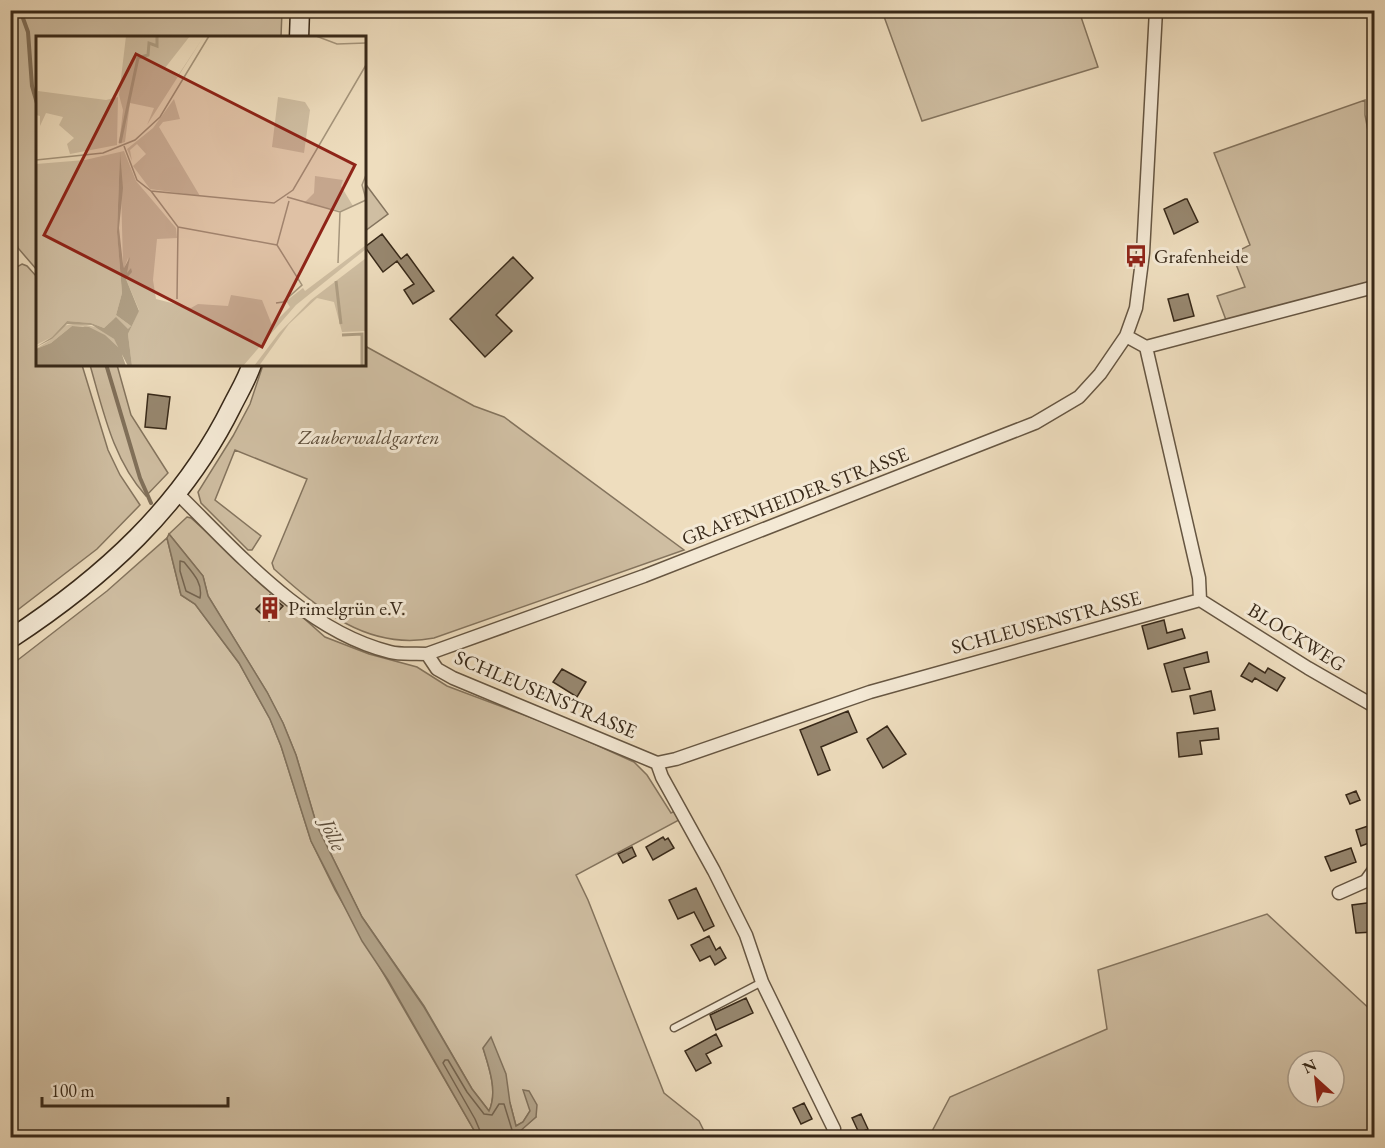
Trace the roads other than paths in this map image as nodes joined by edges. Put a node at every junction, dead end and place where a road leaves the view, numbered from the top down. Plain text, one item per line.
1 (300, 10) edge
2 (1156, 10) edge
3 (299, 36) edge
4 (1374, 287) edge
5 (1126, 336) junction
6 (1146, 347) junction
7 (251, 366) edge
8 (178, 494) junction
9 (1200, 600) junction
10 (10, 639) edge
11 (426, 654) junction
12 (1374, 706) edge
13 (657, 762) junction
14 (1374, 870) edge
15 (1339, 893) dead end
16 (762, 982) junction
17 (674, 1028) dead end
18 (834, 1129) dead end

1 - 3 main road
2 - 5 street, GRAFENHEIDER STRASSE
4 - 6 street
5 - 6 street
5 - 11 street, GRAFENHEIDER STRASSE
6 - 9 street
7 - 8 main road
8 - 10 main road
8 - 11 street, GRAFENHEIDER STRASSE
9 - 12 street, BLOCKWEG
9 - 13 street, SCHLEUSENSTRASSE
11 - 13 street, SCHLEUSENSTRASSE
13 - 16 street
14 - 15 street
16 - 17 lane
16 - 18 street

